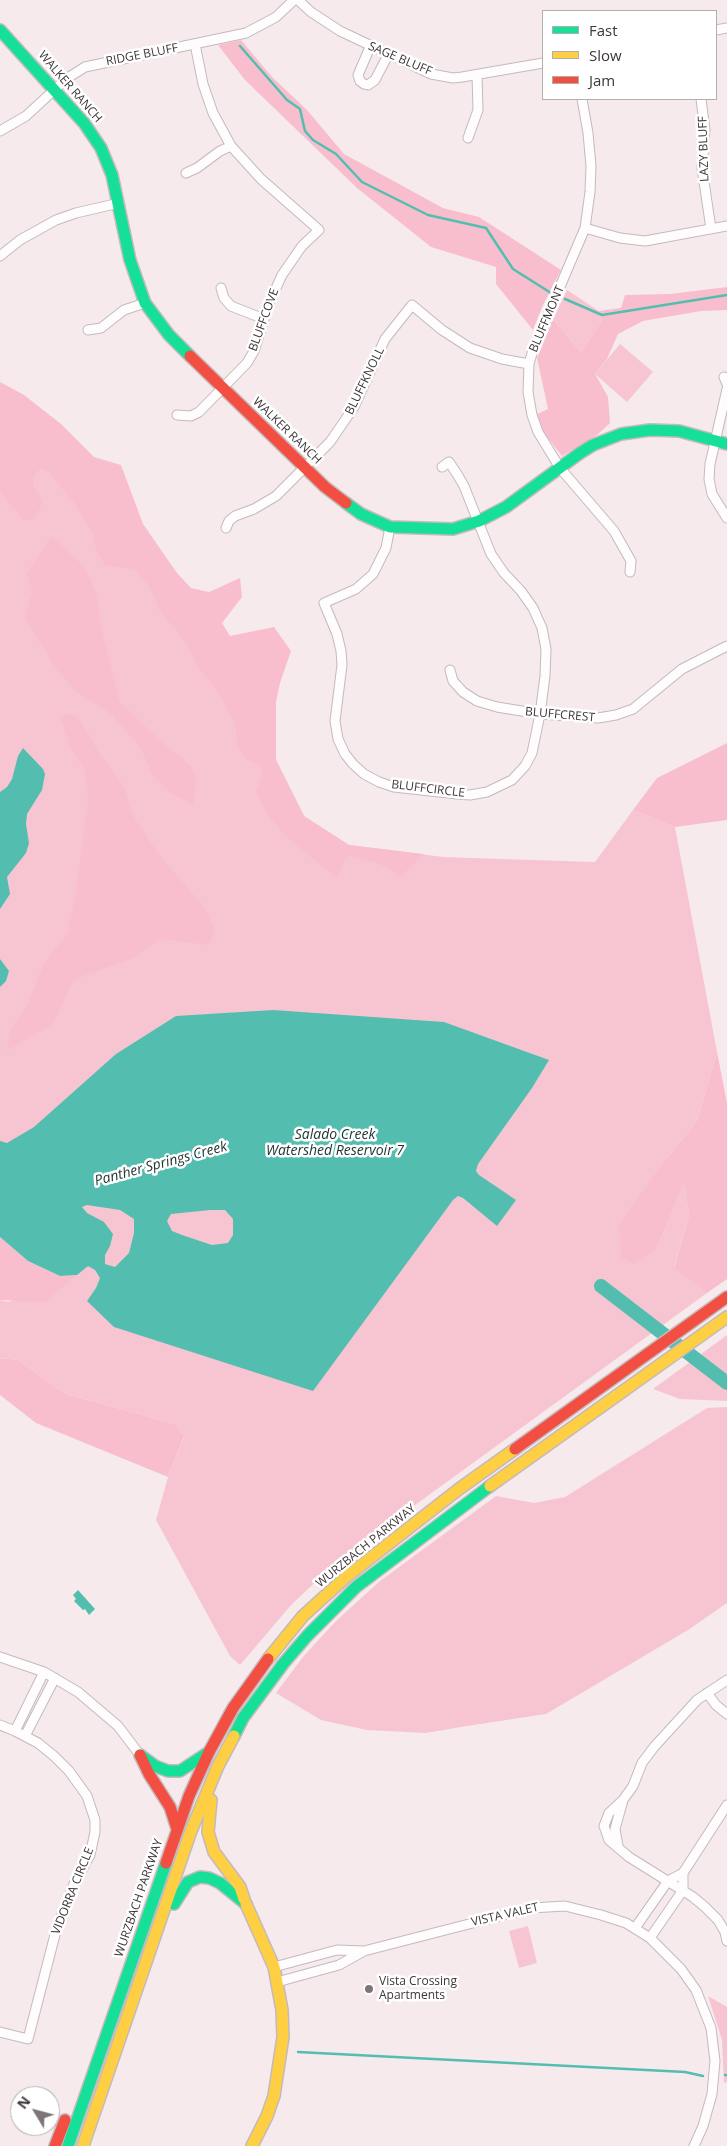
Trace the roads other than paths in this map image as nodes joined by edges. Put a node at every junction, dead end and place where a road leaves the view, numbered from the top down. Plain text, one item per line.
1 (294, 0) edge
2 (298, 0) edge
3 (0, 30) edge
4 (195, 44) junction
5 (370, 47) junction
6 (388, 55) junction
7 (542, 63) edge
8 (476, 75) junction
9 (55, 91) junction
10 (582, 100) edge
11 (701, 100) edge
12 (0, 130) edge
13 (468, 138) dead end
14 (231, 146) junction
15 (186, 173) dead end
16 (119, 203) junction
17 (727, 226) edge
18 (585, 228) junction
19 (711, 229) junction
20 (0, 256) edge
21 (221, 288) dead end
22 (145, 303) junction
23 (264, 318) junction
24 (88, 330) dead end
25 (529, 364) junction
26 (223, 388) junction
27 (727, 389) edge
28 (177, 415) dead end
29 (721, 442) edge
30 (442, 467) dead end
31 (305, 468) junction
32 (560, 468) junction
33 (727, 518) edge
34 (479, 521) junction
35 (390, 527) junction
36 (226, 528) dead end
37 (630, 572) dead end
38 (727, 646) edge
39 (450, 670) dead end
40 (540, 714) junction
41 (727, 1297) edge
42 (727, 1317) edge
43 (0, 1657) edge
44 (44, 1672) junction
45 (56, 1678) junction
46 (727, 1680) edge
47 (707, 1692) junction
48 (29, 1704) junction
49 (40, 1708) junction
50 (727, 1714) edge
51 (0, 1725) edge
52 (15, 1731) junction
53 (25, 1736) junction
54 (209, 1752) junction
55 (140, 1755) junction
56 (218, 1766) junction
57 (727, 1805) edge
58 (177, 1829) junction
59 (683, 1873) junction
60 (668, 1881) junction
61 (682, 1890) junction
62 (246, 1904) junction
63 (650, 1906) junction
64 (665, 1916) junction
65 (718, 1920) junction
66 (727, 1923) edge
67 (635, 1928) junction
68 (650, 1938) junction
69 (727, 1941) edge
70 (364, 1951) junction
71 (274, 1967) junction
72 (277, 1982) junction
73 (114, 2012) junction
74 (0, 2032) edge
75 (113, 2055) junction
76 (55, 2146) edge
77 (68, 2146) edge
78 (83, 2146) edge
79 (252, 2146) edge
80 (694, 2146) edge

1 - 4 street, RIDGE BLUFF
2 - 5 street, SAGE BLUFF
3 - 9 main road, WALKER RANCH
4 - 9 street, RIDGE BLUFF
4 - 14 street
5 - 6 street, SAGE BLUFF
5 - 6 street
6 - 8 street, SAGE BLUFF
7 - 8 street, SAGE BLUFF
8 - 13 street
9 - 12 street, RIDGE BLUFF
9 - 16 main road, WALKER RANCH
10 - 18 street, BLUFFMONT
11 - 19 street, LAZY BLUFF
14 - 15 street
14 - 23 street, BLUFFCOVE
16 - 20 street
16 - 22 main road, WALKER RANCH
17 - 19 street
18 - 19 street
18 - 25 street, BLUFFMONT
21 - 23 street
22 - 24 street
22 - 26 main road, WALKER RANCH
23 - 26 street, BLUFFCOVE
25 - 31 street, BLUFFKNOLL
25 - 32 street, BLUFFMONT
26 - 28 street, BLUFFCOVE
26 - 31 main road, WALKER RANCH
27 - 29 street
29 - 32 main road, WALKER RANCH
29 - 33 street
30 - 34 street, BLUFFCIRCLE
31 - 35 main road, WALKER RANCH
31 - 36 street, BLUFFKNOLL
32 - 34 main road, WALKER RANCH
32 - 37 street, BLUFFMONT
34 - 35 main road, WALKER RANCH
34 - 40 street, BLUFFCIRCLE
35 - 40 street, BLUFFCIRCLE
38 - 40 street, BLUFFCREST
39 - 40 street, BLUFFCREST
41 - 54 main road, WURZBACH PARKWAY
42 - 56 main road, WURZBACH PARKWAY
43 - 44 street
44 - 45 street
44 - 48 street
45 - 49 street
45 - 55 street
46 - 47 street
47 - 50 street
47 - 60 street
48 - 49 street
48 - 52 street
49 - 53 street
51 - 52 street, VIDORRA CIRCLE
52 - 53 street, VIDORRA CIRCLE
53 - 74 street, VIDORRA CIRCLE
54 - 55 main road
54 - 58 main road, WURZBACH PARKWAY
55 - 58 main road
56 - 62 main road
56 - 75 main road, WURZBACH PARKWAY
57 - 59 street
58 - 73 main road, WURZBACH PARKWAY
59 - 60 street
59 - 61 street
60 - 61 street
60 - 63 street
61 - 64 street
61 - 65 street
62 - 71 main road
62 - 75 main road
63 - 64 street
63 - 67 street
64 - 68 street
65 - 66 street
65 - 69 street
67 - 68 street, VISTA VALET
67 - 70 street, VISTA VALET
68 - 80 street, VISTA VALET
70 - 71 street, VISTA VALET
70 - 72 street, VISTA VALET
71 - 72 main road
72 - 79 main road
73 - 76 main road
73 - 77 main road, WURZBACH PARKWAY
75 - 78 main road, WURZBACH PARKWAY

